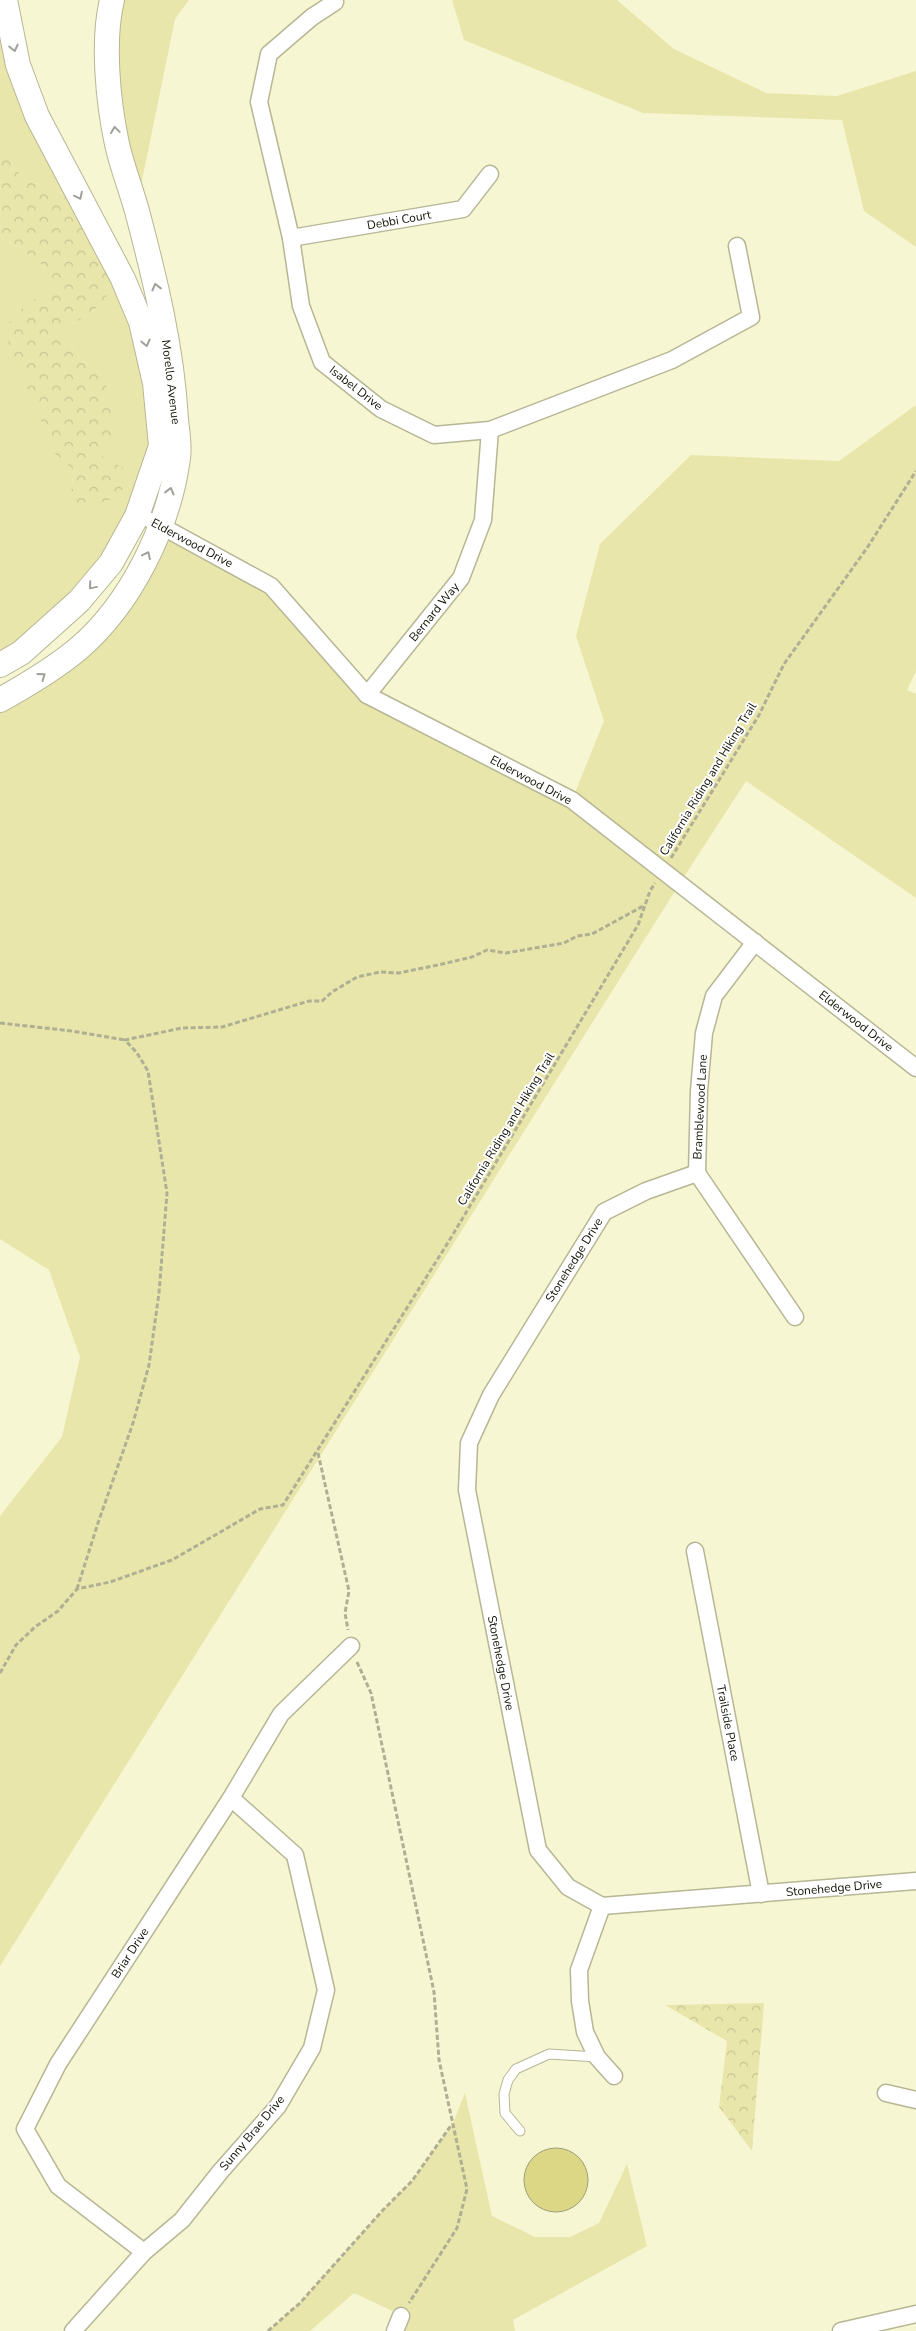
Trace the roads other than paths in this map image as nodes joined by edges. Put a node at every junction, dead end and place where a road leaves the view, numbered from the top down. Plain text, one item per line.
1 (5, 0) edge
2 (112, 0) edge
3 (335, 2) dead end
4 (490, 174) dead end
5 (291, 238) junction
6 (737, 246) dead end
7 (490, 430) junction
8 (137, 516) junction
9 (162, 525) junction
10 (0, 665) edge
11 (367, 695) junction
12 (0, 700) edge
13 (756, 942) junction
14 (916, 1068) edge
15 (697, 1172) junction
16 (795, 1318) dead end
17 (696, 1552) dead end
18 (351, 1646) road end
19 (231, 1798) junction
20 (916, 1881) edge
21 (761, 1894) junction
22 (602, 1906) junction
23 (598, 2057) junction
24 (614, 2076) dead end
25 (886, 2093) dead end
26 (916, 2100) edge
27 (520, 2132) dead end
28 (144, 2252) junction
29 (916, 2314) edge
30 (73, 2331) edge
31 (841, 2331) edge

1 -> 8 street, Morello Avenue
9 -> 2 street, Morello Avenue
3 - 5 street, Isabel Drive
4 - 5 street, Debbi Court
5 - 7 street, Isabel Drive
6 - 7 street, Isabel Drive
7 - 11 street, Bernard Way
8 - 9 street, Elderwood Drive
8 -> 10 street, Morello Avenue
9 - 11 street, Elderwood Drive
12 -> 9 street, Morello Avenue
11 - 13 street, Elderwood Drive
13 - 14 street, Elderwood Drive
13 - 15 street, Bramblewood Lane
15 - 16 street, Bramblewood Lane
15 - 22 street, Stonehedge Drive
17 - 21 street, Trailside Place
18 - 19 street, Briar Drive
19 - 28 street, Sunny Brae Drive
19 - 28 street, Briar Drive
20 - 21 street, Stonehedge Drive
21 - 22 street, Stonehedge Drive
22 - 23 street
23 - 24 street
23 - 27 lane
25 - 26 street
28 - 30 street, Sunny Brae Drive
29 - 31 street

